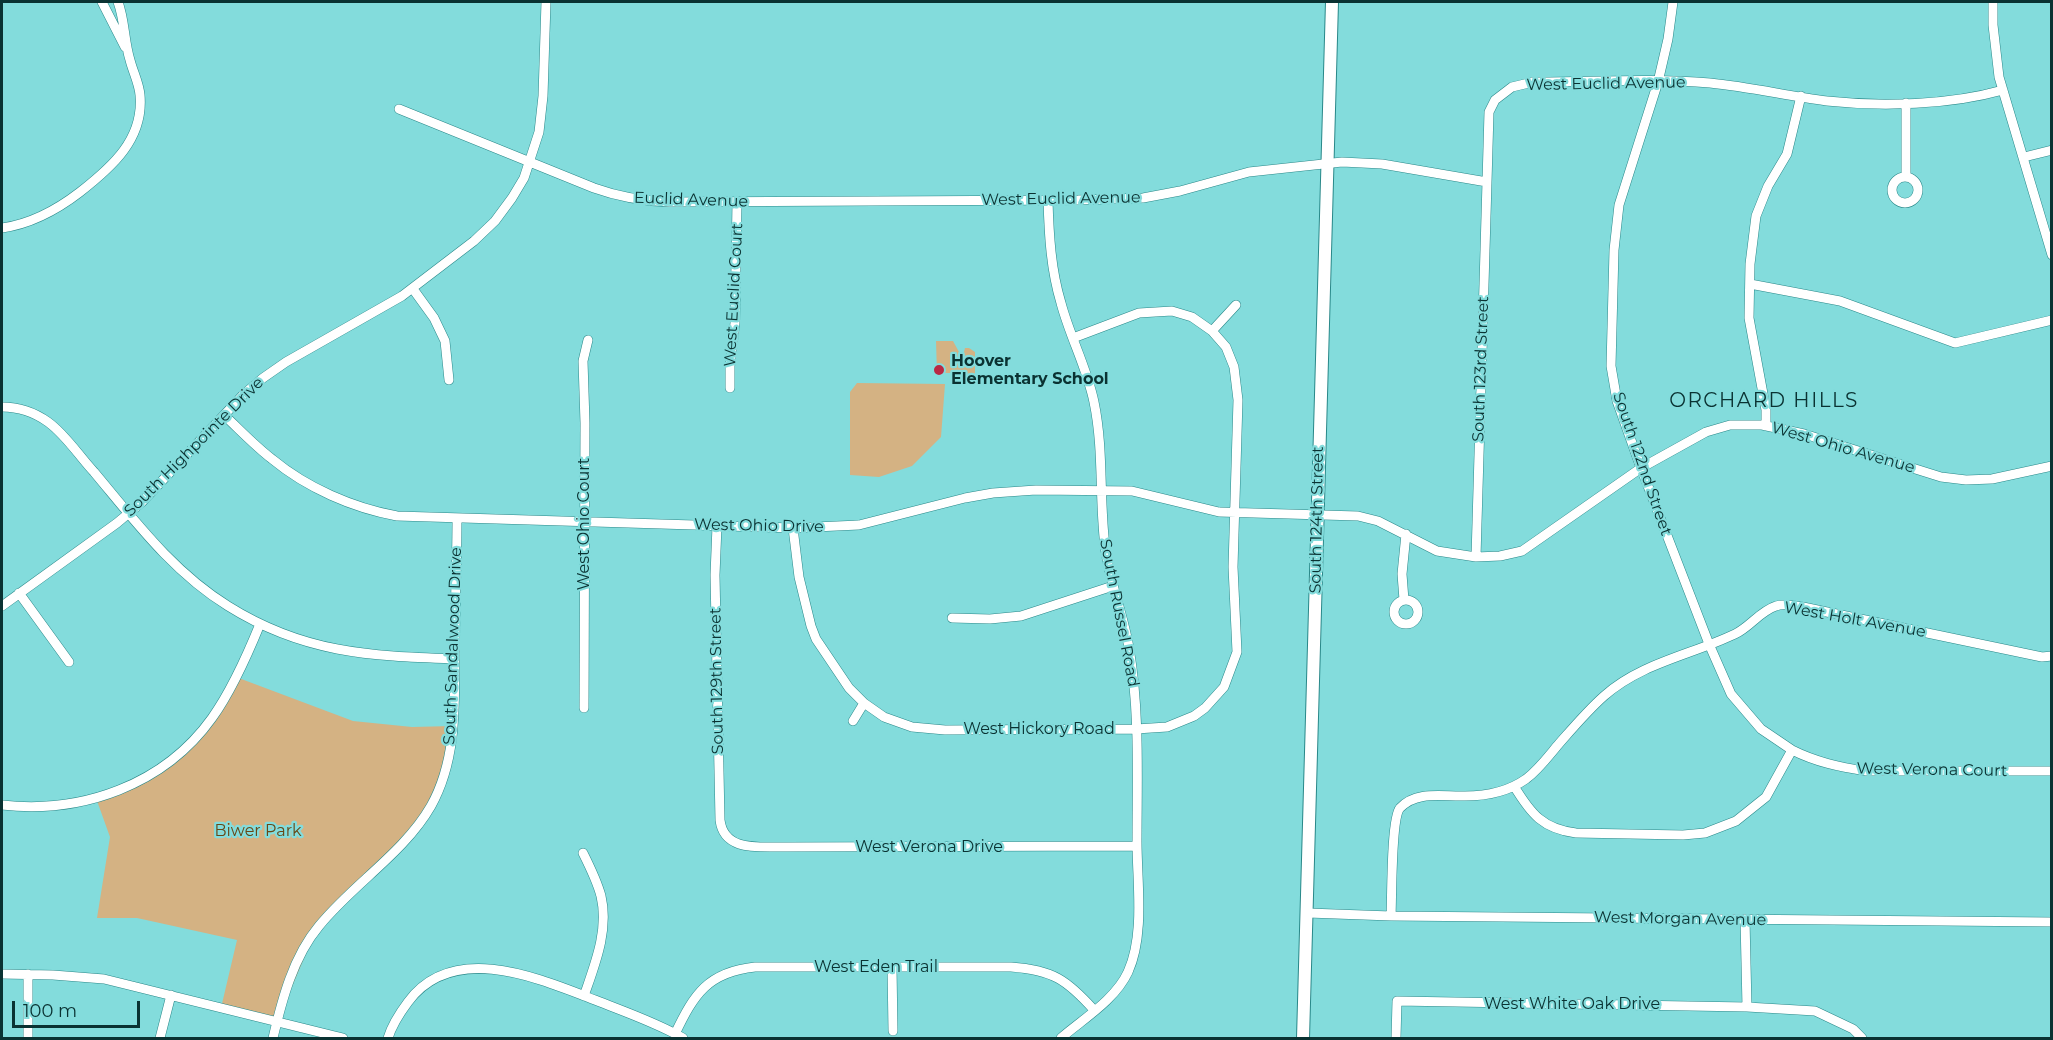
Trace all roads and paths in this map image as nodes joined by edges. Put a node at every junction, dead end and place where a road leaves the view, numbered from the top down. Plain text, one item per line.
1 (102, 2) edge
2 (118, 2) edge
3 (546, 2) edge
4 (1332, 2) edge
5 (1673, 2) edge
6 (1993, 2) edge
7 (128, 51) junction
8 (1658, 82) junction
9 (2003, 90) junction
10 (1801, 96) junction
11 (1906, 103) junction
12 (399, 109) dead end
13 (2052, 150) edge
14 (2024, 157) junction
15 (529, 163) junction
16 (1326, 163) junction
17 (1906, 177) dead end
18 (1487, 182) junction
19 (1048, 200) junction
20 (737, 202) junction
21 (859, 202) joint
22 (2, 228) edge
23 (2052, 255) edge
24 (1750, 284) junction
25 (413, 289) junction
26 (1236, 304) dead end
27 (2052, 320) edge
28 (1212, 331) junction
29 (1072, 338) junction
30 (588, 340) dead end
31 (449, 380) dead end
32 (730, 388) dead end
33 (2, 407) edge
34 (224, 415) junction
35 (1766, 426) junction
36 (2052, 466) edge
37 (1641, 468) junction
38 (1102, 490) junction
39 (129, 513) junction
40 (1234, 513) junction
41 (1317, 514) junction
42 (456, 519) junction
43 (584, 522) junction
44 (717, 526) junction
45 (794, 528) junction
46 (1406, 534) junction
47 (1476, 557) junction
48 (1113, 586) junction
49 (19, 593) junction
50 (1404, 600) dead end
51 (2, 606) edge
52 (952, 618) dead end
53 (260, 624) junction
54 (1709, 644) junction
55 (2052, 656) edge
56 (454, 659) junction
57 (69, 662) dead end
58 (864, 703) junction
59 (584, 708) dead end
60 (853, 721) dead end
61 (1136, 729) junction
62 (1792, 750) junction
63 (2052, 771) edge
64 (1514, 786) junction
65 (2, 805) edge
66 (725, 836) joint
67 (1137, 846) junction
68 (583, 852) dead end
69 (1308, 913) junction
70 (1391, 916) junction
71 (1745, 919) junction
72 (2052, 922) edge
73 (892, 967) junction
74 (2, 975) edge
75 (28, 975) junction
76 (171, 995) junction
77 (584, 996) junction
78 (1747, 1007) junction
79 (1094, 1010) junction
80 (277, 1022) junction
81 (893, 1031) dead end
82 (679, 1036) edge
83 (28, 1038) edge
84 (160, 1038) edge
85 (273, 1038) edge
86 (343, 1038) edge
87 (388, 1038) edge
88 (1061, 1038) edge
89 (1303, 1038) edge
90 (1396, 1038) edge
91 (1862, 1038) edge

1 - 7 street
2 - 7 street
3 - 15 street, South Highpointe Drive
4 - 16 street, South 124th Street
5 - 8 street, South 122nd Street
6 - 9 street
7 - 22 street
8 - 10 street, West Euclid Avenue
8 - 18 street, West Euclid Avenue
8 - 37 street, South 122nd Street
9 - 11 street, West Euclid Avenue
9 - 14 street
10 - 11 street, West Euclid Avenue
10 - 24 street
11 - 17 street
12 - 15 street, Euclid Avenue
13 - 14 street
14 - 23 street
15 - 20 street, Euclid Avenue
15 - 25 street, South Highpointe Drive
16 - 18 street, West Euclid Avenue
16 - 19 street, West Euclid Avenue
16 - 41 street, South 124th Street
18 - 47 street, South 123rd Street
19 - 21 street, West Euclid Avenue
19 - 29 street, South Russel Road
20 - 21 street, Euclid Avenue
20 - 32 street, West Euclid Court
24 - 27 street
24 - 35 street
25 - 31 street
25 - 34 street, South Highpointe Drive
26 - 28 street
28 - 29 street
28 - 40 street, West Hickory Road
29 - 38 street, South Russel Road
30 - 43 street, West Ohio Court
33 - 39 street
34 - 39 street, South Highpointe Drive
34 - 42 street, West Ohio Drive
35 - 36 street, West Ohio Avenue
35 - 37 street, West Ohio Avenue
37 - 47 street, West Ohio Avenue
37 - 54 street, South 122nd Street
38 - 40 street, West Ohio Drive
38 - 45 street, West Ohio Drive
38 - 48 street, South Russel Road
39 - 49 street, South Highpointe Drive
39 - 53 street
40 - 41 street, West Ohio Drive
40 - 61 street, West Hickory Road
41 - 46 street, West Ohio Avenue
41 - 69 street, South 124th Street
42 - 43 street, West Ohio Drive
42 - 56 street, South Sandalwood Drive
43 - 44 street, West Ohio Drive
43 - 59 street, West Ohio Court
44 - 45 street, West Ohio Drive
44 - 66 street, South 129th Street
45 - 58 street, West Hickory Road
46 - 47 street, West Ohio Avenue
46 - 50 street
48 - 52 street
48 - 61 street, South Russel Road
49 - 51 street, South Highpointe Drive
49 - 57 street
53 - 56 street
53 - 65 street
54 - 55 street, West Holt Avenue
54 - 62 street, South 122nd Street
54 - 64 street, West Holt Avenue
56 - 80 street, South Sandalwood Drive
58 - 60 street
58 - 61 street, West Hickory Road
61 - 67 street, South Russel Road
62 - 63 street, West Verona Court
62 - 64 street
64 - 70 street, West Holt Avenue
66 - 67 street, West Verona Drive
67 - 79 street, South Russel Road
68 - 77 street
69 - 70 street, West Morgan Avenue
69 - 89 street, South 124th Street
70 - 71 street, West Morgan Avenue
71 - 72 street, West Morgan Avenue
71 - 78 street
73 - 79 street, West Eden Trail
73 - 81 street
73 - 82 street, West Eden Trail
74 - 75 street
75 - 76 street
75 - 83 street
76 - 80 street
76 - 84 street
77 - 82 street
77 - 87 street
78 - 90 street, West White Oak Drive
78 - 91 street, West White Oak Drive
79 - 88 street, South Russel Road
80 - 85 street, South Sandalwood Drive
80 - 86 street

